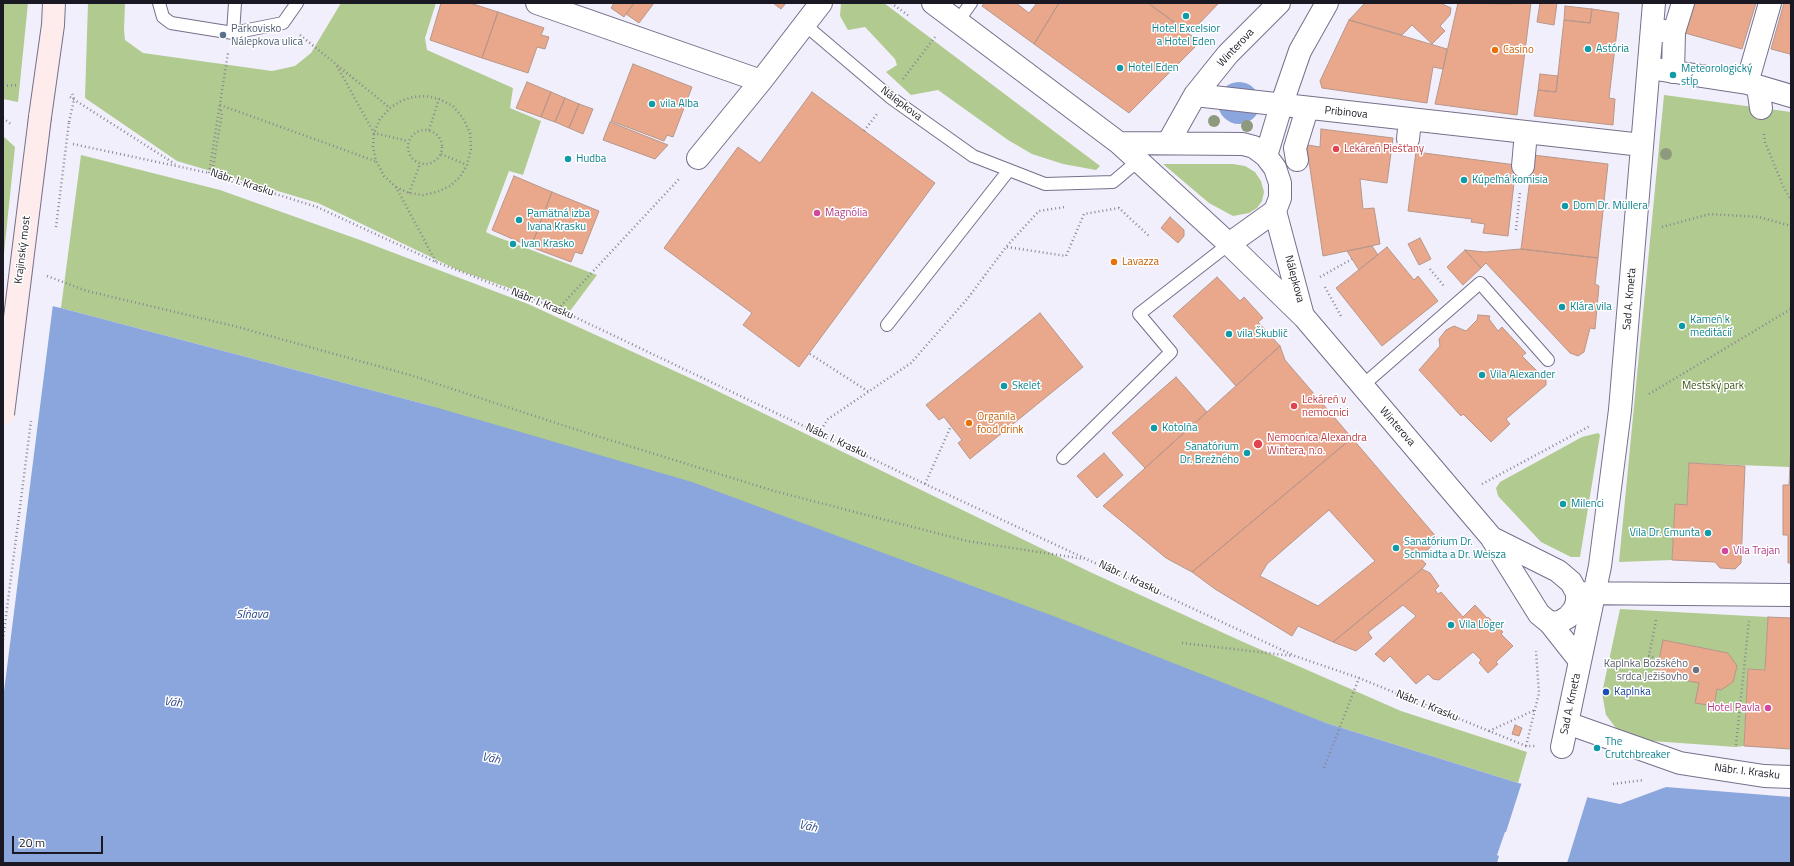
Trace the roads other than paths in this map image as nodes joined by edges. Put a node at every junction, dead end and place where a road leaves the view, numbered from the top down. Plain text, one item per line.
1 (54, 3) edge
2 (159, 3) edge
3 (235, 3) edge
4 (297, 3) edge
5 (537, 3) edge
6 (821, 3) edge
7 (933, 3) edge
8 (971, 3) edge
9 (1279, 3) edge
10 (1327, 3) edge
11 (1654, 3) edge
12 (1683, 3) edge
13 (1770, 3) edge
14 (958, 21) junction
15 (804, 24) junction
16 (1652, 30) junction
17 (1674, 32) junction
18 (233, 33) junction
19 (1649, 68) junction
20 (1674, 72) junction
21 (761, 81) junction
22 (1752, 85) junction
23 (1205, 96) junction
24 (1791, 96) edge
25 (1271, 105) junction
26 (1761, 108) road end
27 (1307, 109) junction
28 (1526, 132) junction
29 (1119, 143) junction
30 (1168, 143) junction
31 (1642, 145) junction
32 (1266, 156) junction
33 (698, 158) road end
34 (1138, 160) junction
35 (1297, 160) dead end
36 (1522, 166) road end
37 (1009, 170) junction
38 (1276, 211) junction
39 (1229, 244) junction
40 (1304, 317) junction
41 (887, 325) dead end
42 (1548, 360) dead end
43 (1362, 386) junction
44 (3, 414) edge
45 (1063, 458) dead end
46 (1490, 537) junction
47 (1586, 593) junction
48 (1791, 594) edge
49 (1550, 623) junction
50 (1580, 661) junction
51 (1567, 723) junction
52 (1562, 747) road end
53 (1791, 777) edge

1 - 44 main road, Krajinský most, bridge
2 - 18 lane
3 - 18 lane
4 - 18 lane
5 - 21 street
6 - 15 street
7 - 14 street, Nálepkova
8 - 14 lane
9 - 23 street, Winterova
10 - 25 street
11 - 16 street, Sad A. Kmeťa
12 - 17 street
13 - 22 street
14 - 29 street, Nálepkova
15 - 21 street
15 - 37 lane, Nálepkova
16 - 17 street
16 - 19 street, Sad A. Kmeťa
17 - 20 street
19 - 20 street
19 - 31 street, Sad A. Kmeťa
20 - 22 street
21 - 33 street
22 - 24 street
22 - 26 street
23 - 25 street, Pribinova
23 - 30 street, Winterova
25 - 27 street, Pribinova
25 - 32 street
27 - 28 street, Pribinova
27 - 35 street
28 - 31 street, Pribinova
28 - 36 street
29 - 30 street, Nálepkova
29 - 34 street, Nálepkova
30 - 32 street, Nálepkova
31 - 47 street, Sad A. Kmeťa
32 - 38 street, Nálepkova
34 - 37 lane, Nálepkova
34 - 39 street, Nálepkova
37 - 41 lane
38 - 39 street
38 - 40 street, Nálepkova
39 - 40 street, Nálepkova
39 - 45 lane
40 - 43 street, Winterova
42 - 43 lane
43 - 46 street, Winterova
46 - 47 street, Winterova
46 - 49 street, Winterova
47 - 48 street
47 - 49 street
47 - 50 street, Sad A. Kmeťa
49 - 50 street, Sad A. Kmeťa
50 - 51 street, Sad A. Kmeťa
51 - 52 street, Sad A. Kmeťa
51 - 53 street, Nábr. I. Krasku

